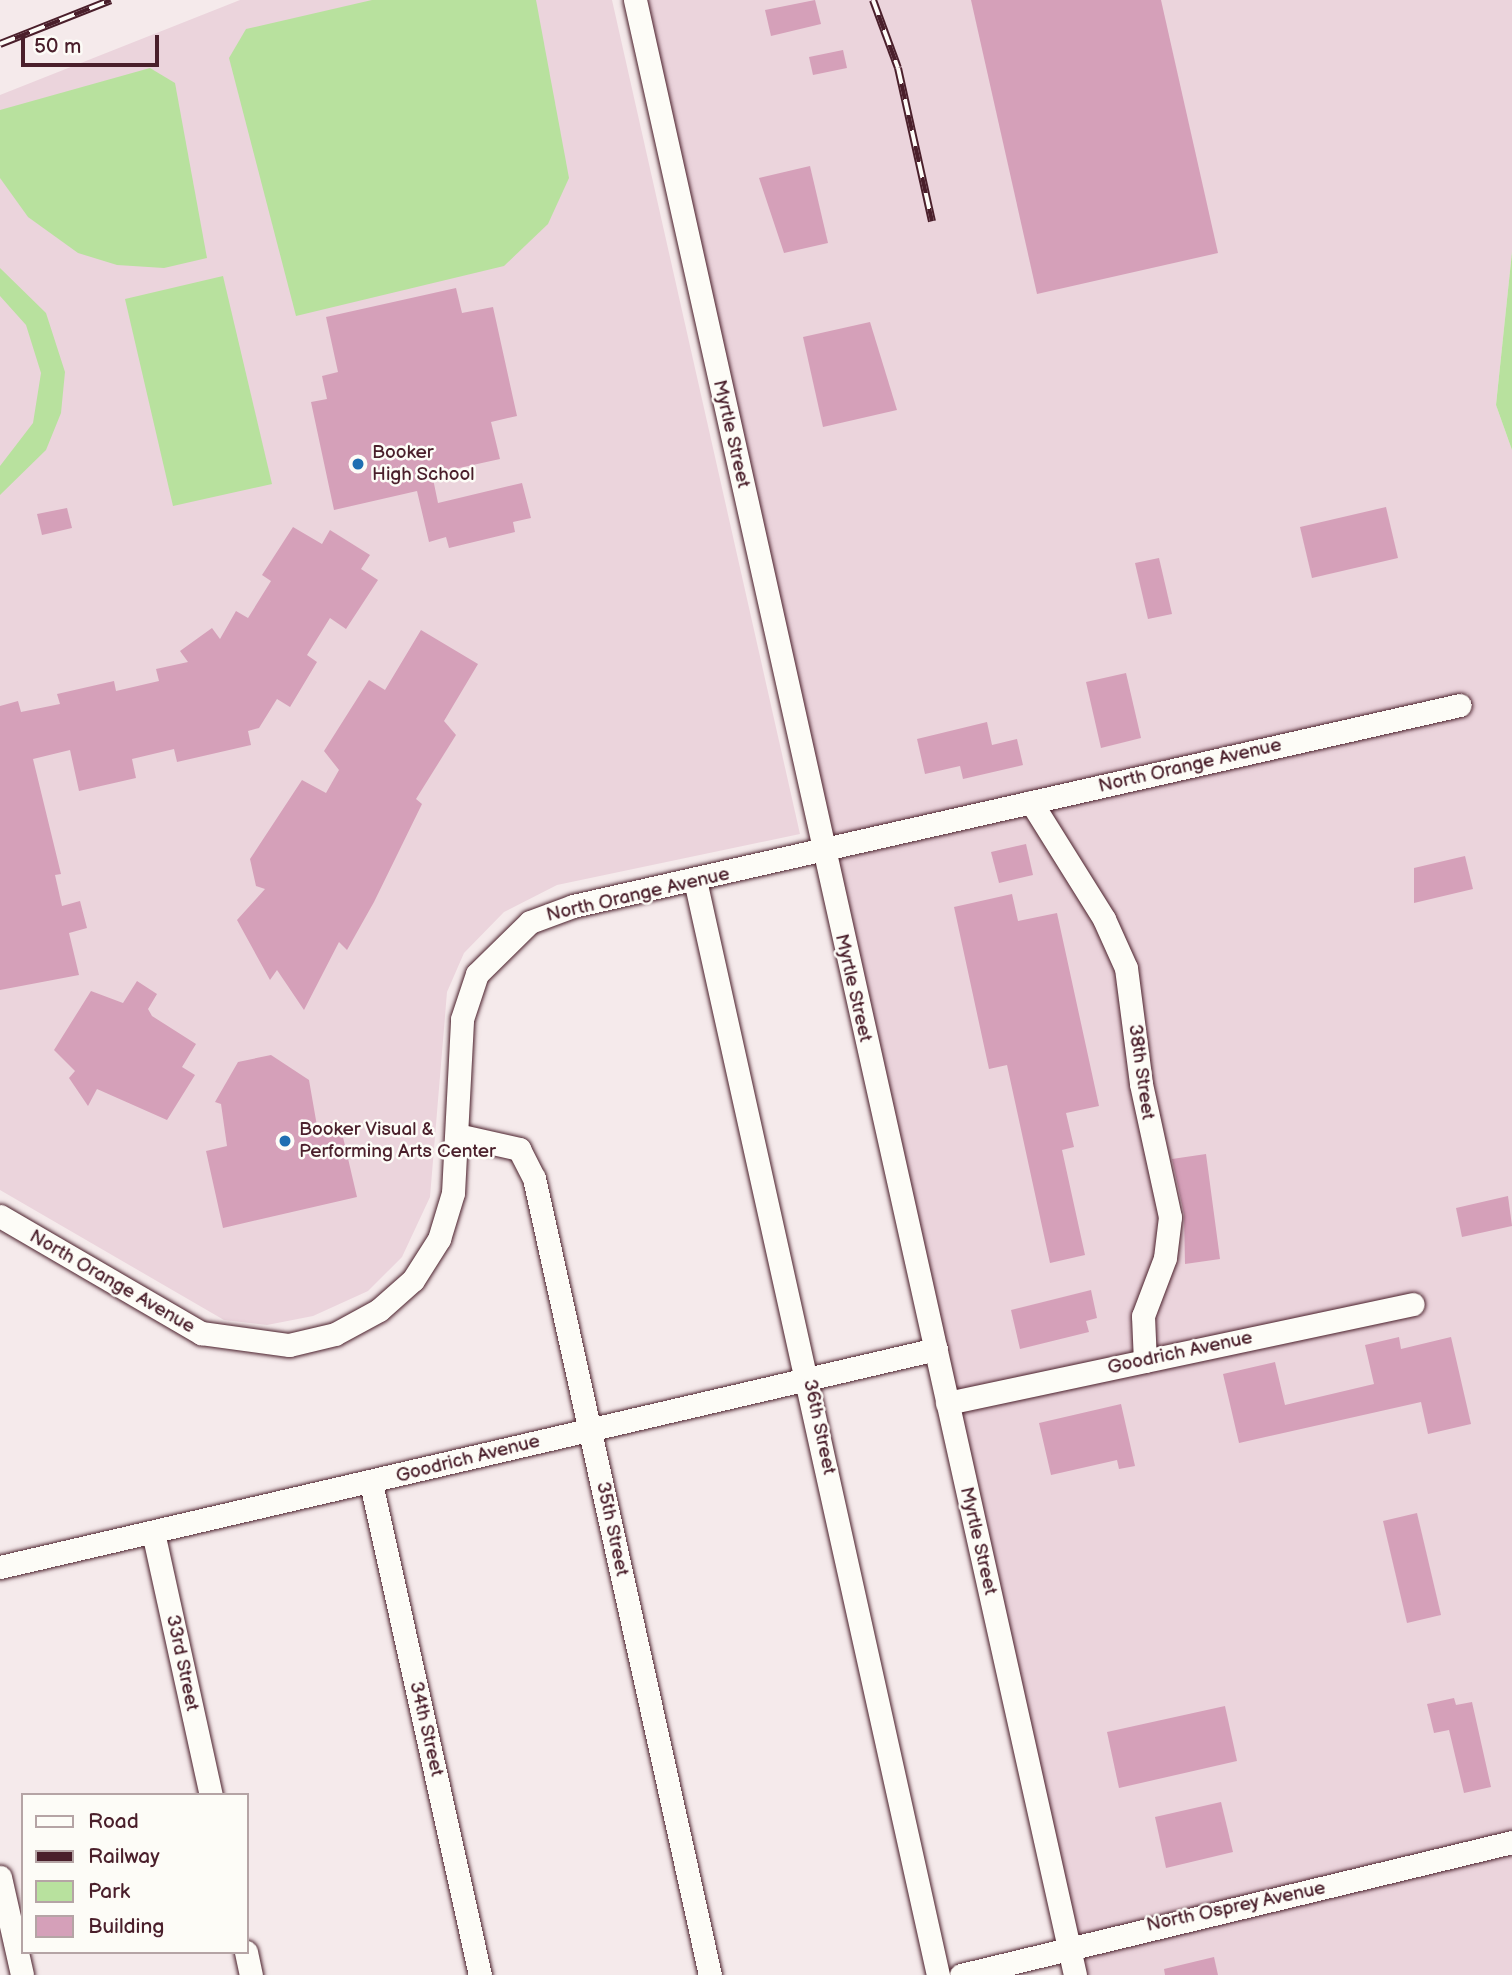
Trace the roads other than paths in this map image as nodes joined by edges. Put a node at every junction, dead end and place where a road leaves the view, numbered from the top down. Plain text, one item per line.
1 (635, 0) edge
2 (1460, 705) dead end
3 (1031, 802) junction
4 (824, 853) junction
5 (695, 880) junction
6 (457, 1135) junction
7 (0, 1216) edge
8 (1413, 1304) dead end
9 (936, 1349) junction
10 (1145, 1361) junction
11 (808, 1379) junction
12 (947, 1403) junction
13 (590, 1429) junction
14 (371, 1483) junction
15 (153, 1532) junction
16 (0, 1567) edge
17 (211, 1793) edge
18 (1512, 1842) edge
19 (0, 1877) edge
20 (1069, 1948) junction
21 (246, 1954) edge
22 (22, 1975) edge
23 (251, 1975) edge
24 (480, 1975) edge
25 (710, 1975) edge
26 (938, 1975) edge
27 (961, 1975) edge
28 (1075, 1975) edge

1 - 4 street, Myrtle Street
2 - 3 street, North Orange Avenue
3 - 4 street, North Orange Avenue
3 - 10 street, 38th Street
4 - 5 street, North Orange Avenue
4 - 9 street, Myrtle Street
5 - 6 street, North Orange Avenue
5 - 11 street, 36th Street
6 - 7 street, North Orange Avenue
6 - 13 street, 35th Street
8 - 10 street, Goodrich Avenue
9 - 11 street, Goodrich Avenue
9 - 12 street, Myrtle Street
10 - 12 street, Goodrich Avenue
11 - 13 street, Goodrich Avenue
11 - 26 street, 36th Street
12 - 20 street, Myrtle Street
13 - 14 street, Goodrich Avenue
13 - 25 street, 35th Street
14 - 15 street, Goodrich Avenue
14 - 24 street, 34th Street
15 - 16 street, Goodrich Avenue
15 - 17 street, 33rd Street
18 - 20 street, North Osprey Avenue
19 - 22 street
20 - 27 street, North Osprey Avenue
20 - 28 street, Myrtle Street
21 - 23 street

